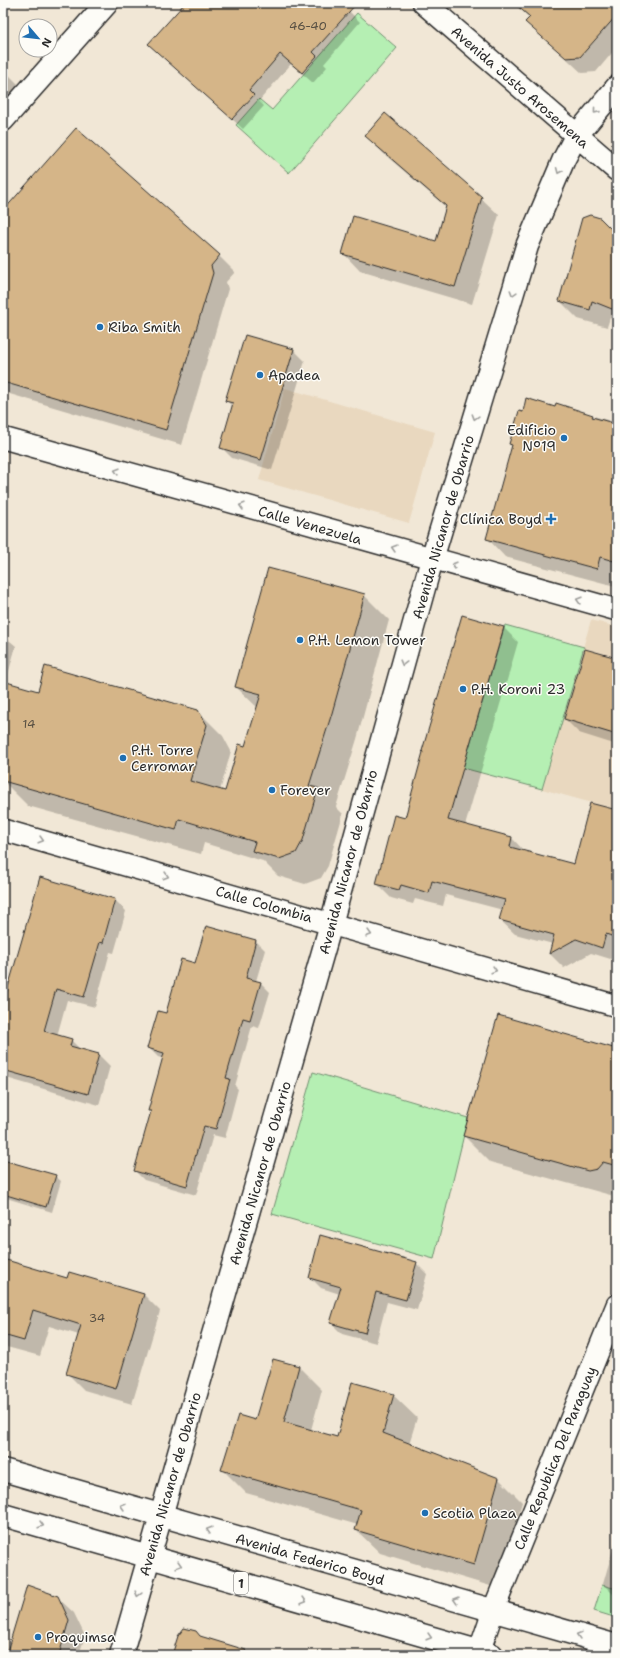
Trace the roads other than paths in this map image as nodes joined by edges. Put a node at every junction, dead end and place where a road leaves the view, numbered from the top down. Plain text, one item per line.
1 (107, 3) edge
2 (424, 3) edge
3 (617, 87) edge
4 (3, 120) edge
5 (576, 136) junction
6 (617, 170) edge
7 (3, 438) edge
8 (432, 559) junction
9 (617, 610) edge
10 (3, 830) edge
11 (331, 924) junction
12 (617, 1006) edge
13 (617, 1306) edge
14 (3, 1470) edge
15 (3, 1515) edge
16 (161, 1516) junction
17 (149, 1556) junction
18 (493, 1611) junction
19 (617, 1646) edge
20 (484, 1654) edge
21 (121, 1655) edge

1 - 4 main road
2 - 5 main road, Avenida Justo Arosemena
3 -> 5 main road, Avenida Nicanor de Obarrio
5 - 6 main road, Avenida Justo Arosemena
5 -> 8 main road, Avenida Nicanor de Obarrio
8 -> 7 street, Calle Venezuela
9 -> 8 street, Calle Venezuela
8 -> 11 main road, Avenida Nicanor de Obarrio
10 -> 11 street, Calle Colombia
11 -> 12 street, Calle Colombia
11 - 16 main road, Avenida Nicanor de Obarrio
13 - 18 street, Calle Republica Del Paraguay
16 -> 14 main road, Avenida Federico Boyd
15 -> 17 main road, 1
16 - 17 main road, Avenida Nicanor de Obarrio
18 -> 16 main road, Avenida Federico Boyd
17 -> 20 main road, 1
17 -> 21 main road, Avenida Nicanor de Obarrio
19 -> 18 main road, Avenida Federico Boyd
18 - 20 street, Calle Republica Del Paraguay

